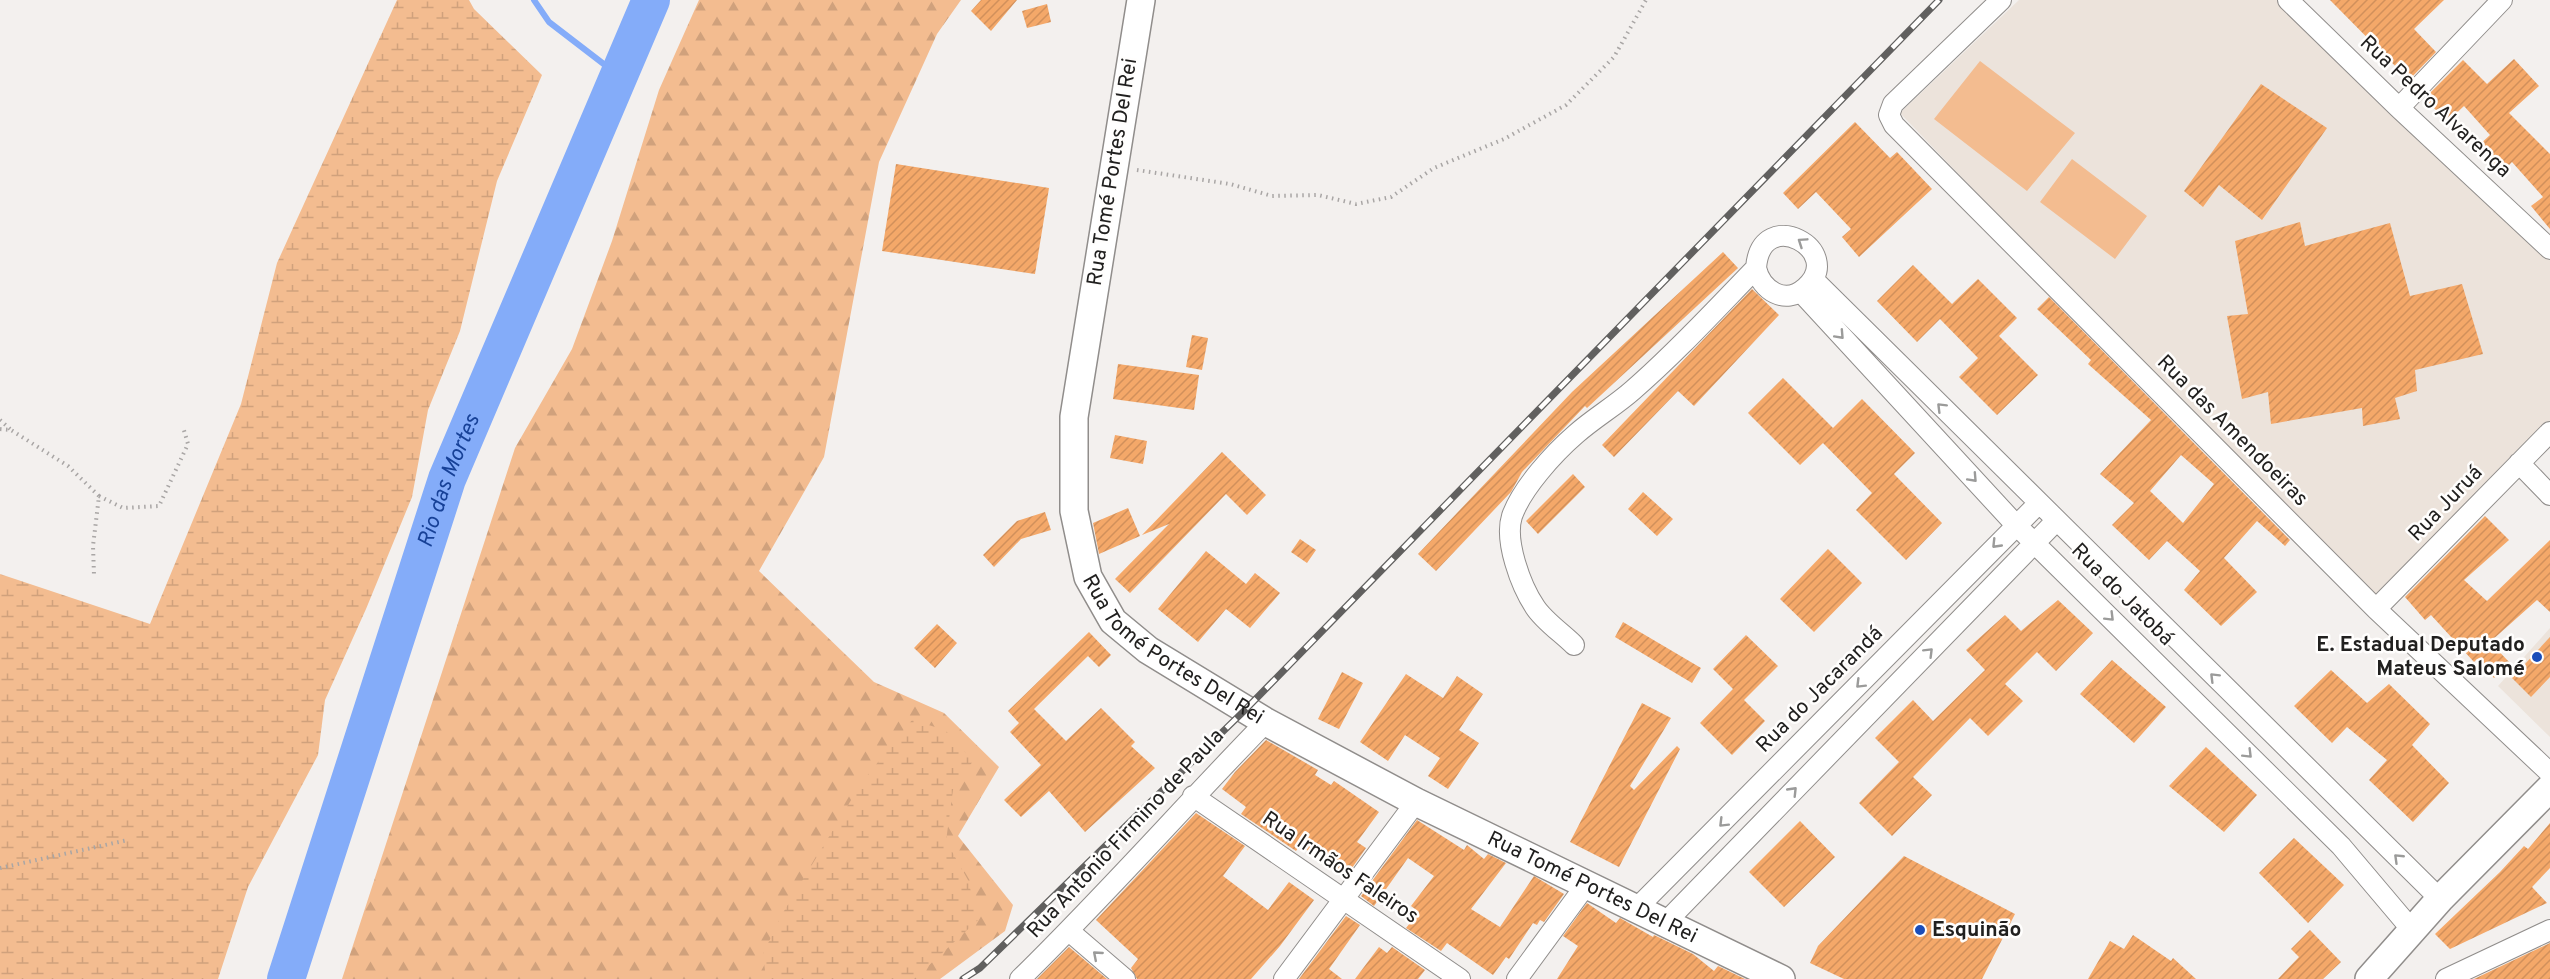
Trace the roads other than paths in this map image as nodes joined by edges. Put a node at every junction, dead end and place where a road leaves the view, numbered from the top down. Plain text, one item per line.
1 (1141, 0) edge
2 (2001, 0) edge
3 (2289, 0) edge
4 (2502, 0) edge
5 (2399, 108) junction
6 (2550, 249) edge
7 (1756, 268) junction
8 (1807, 286) junction
9 (2550, 432) edge
10 (2519, 463) junction
11 (2550, 495) edge
12 (2038, 504) junction
13 (2056, 521) junction
14 (2015, 524) junction
15 (2036, 543) junction
16 (2376, 609) junction
17 (1574, 645) dead end
18 (1880, 664) junction
19 (1898, 683) junction
20 (1266, 722) junction
21 (1796, 749) junction
22 (1815, 768) junction
23 (2550, 773) edge
24 (2550, 788) edge
25 (1193, 796) junction
26 (1416, 802) junction
27 (1586, 885) junction
28 (2440, 899) junction
29 (1343, 901) junction
30 (1636, 909) junction
31 (1664, 924) junction
32 (2412, 930) junction
33 (2550, 930) edge
34 (1069, 931) junction
35 (2378, 975) edge
36 (1020, 979) edge
37 (1125, 979) edge
38 (1284, 979) edge
39 (1460, 979) edge
40 (1517, 979) edge
41 (1781, 979) edge
42 (2446, 979) edge

1 - 20 main road, Rua Tomé Portes Del Rei
2 - 16 street, Rua das Amendoeiras
3 - 5 street, Rua Pedro Alvarenga
4 - 5 street
5 - 6 street, Rua Pedro Alvarenga
7 - 8 street
8 -> 7 street
7 - 17 street
12 -> 8 street, Rua do Jatobá
8 -> 14 street, Rua do Jatobá
9 - 10 street, Rua Juruá
10 - 11 street
10 - 16 street, Rua Juruá
12 - 13 street, Rua do Jatobá
12 - 14 street, Rua do Jacarandá
13 - 15 street
28 -> 13 street, Rua do Jatobá
14 - 15 street, Rua do Jatobá
14 -> 18 street, Rua do Jacarandá
19 -> 15 street
15 -> 32 street, Rua do Jatobá
16 - 23 street, Rua das Amendoeiras
18 - 19 street
18 -> 21 street, Rua do Jacarandá
19 - 22 street
20 - 25 street, Rua Antonio Firmino de Paula
20 - 26 main road, Rua Tomé Portes Del Rei
21 - 22 street
21 -> 30 street, Rua do Jacarandá
31 -> 22 street
24 - 28 main road
25 - 29 street, Rua Irmãos Faleiros
25 - 34 street, Rua Antonio Firmino de Paula
26 - 27 main road, Rua Tomé Portes Del Rei
26 - 29 street
27 - 30 main road, Rua Tomé Portes Del Rei
27 - 40 street
28 - 32 main road
29 - 38 street
29 - 39 street, Rua Irmãos Faleiros
30 - 31 main road, Rua Tomé Portes Del Rei
31 - 41 main road, Rua Tomé Portes Del Rei
32 - 35 main road
33 - 42 street
34 - 36 street, Rua Antonio Firmino de Paula
37 -> 34 street

